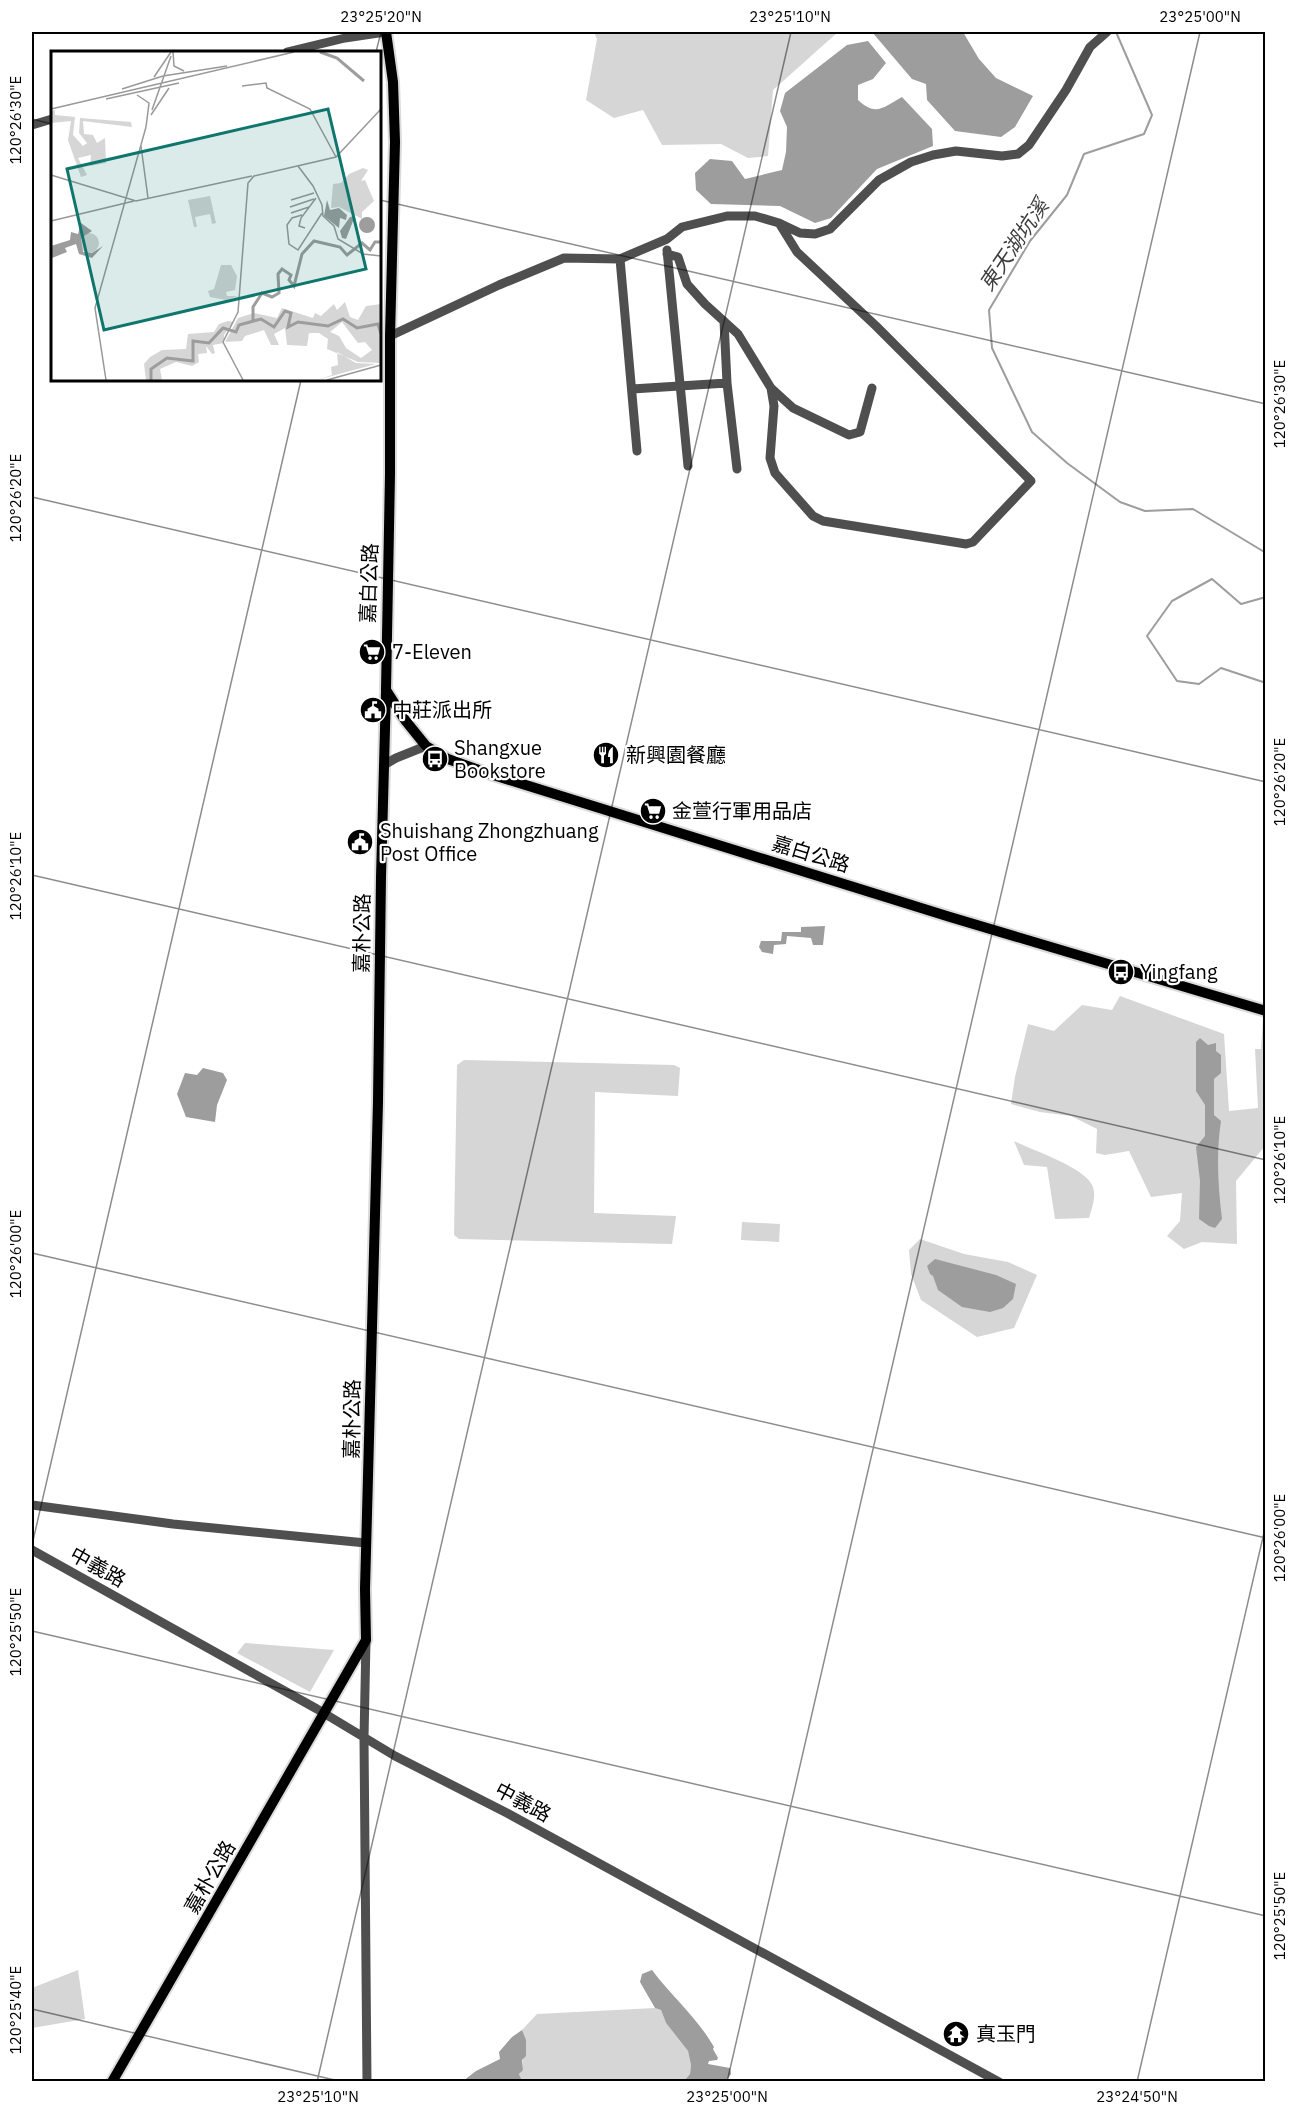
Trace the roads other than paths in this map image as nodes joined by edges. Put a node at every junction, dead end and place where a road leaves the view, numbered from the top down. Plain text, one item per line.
1 (386, 32) edge
2 (1107, 32) edge
3 (291, 51) edge
4 (51, 119) edge
5 (32, 124) edge
6 (779, 222) junction
7 (667, 239) junction
8 (667, 254) junction
9 (620, 259) junction
10 (724, 321) junction
11 (390, 336) junction
12 (727, 382) junction
13 (681, 386) junction
14 (771, 388) junction
15 (872, 388) dead end
16 (632, 389) junction
17 (637, 451) dead end
18 (688, 466) dead end
19 (737, 469) dead end
20 (386, 690) junction
21 (426, 746) junction
22 (384, 765) junction
23 (1266, 1011) edge
24 (32, 1505) edge
25 (366, 1543) junction
26 (32, 1550) edge
27 (366, 1640) junction
28 (325, 1714) junction
29 (364, 1738) junction
30 (112, 2082) edge
31 (367, 2082) edge
32 (999, 2082) edge

1 - 3 street
1 - 11 main road, 嘉白公路
2 - 6 street
4 - 5 street
6 - 7 street
6 - 14 street
7 - 8 street
7 - 9 street
8 - 10 street
8 - 13 street
9 - 11 street
9 - 16 street
10 - 12 street
10 - 14 street
11 - 20 main road, 嘉白公路
12 - 13 street
12 - 19 street
13 - 16 street
13 - 18 street
14 - 15 street
16 - 17 street
20 - 21 main road, 嘉白公路
20 - 22 main road, 嘉朴公路
21 - 22 street
21 - 23 main road, 嘉白公路
22 - 25 main road, 嘉朴公路
24 - 25 street
25 - 27 main road, 嘉朴公路
26 - 28 street, 中義路
27 - 28 main road, 嘉朴公路
27 - 29 street
28 - 29 street, 中義路
28 - 30 main road, 嘉朴公路
29 - 31 street
29 - 32 street, 中義路

